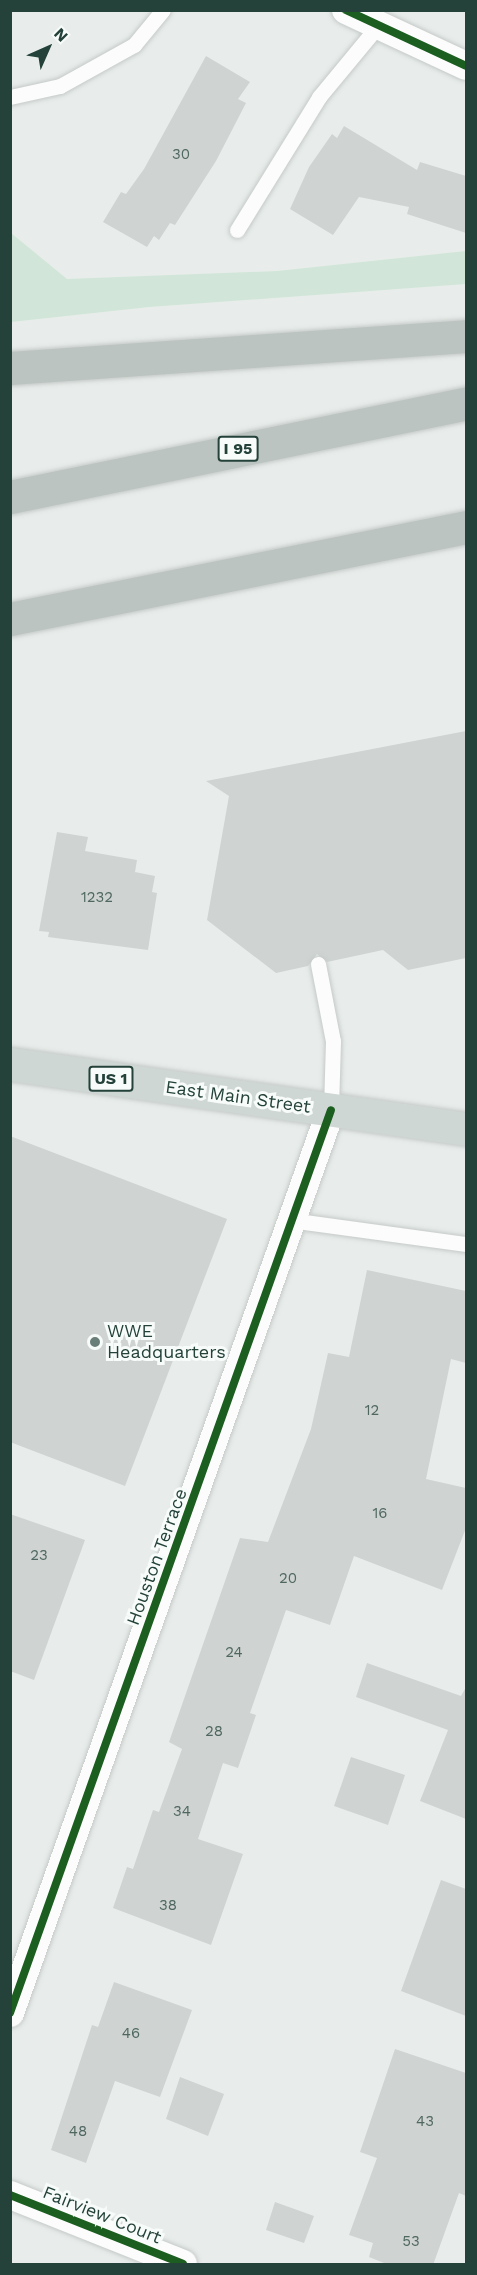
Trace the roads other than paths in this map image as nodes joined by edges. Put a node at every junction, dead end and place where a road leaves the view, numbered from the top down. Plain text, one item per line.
1 (162, 10) edge
2 (346, 10) edge
3 (377, 27) junction
4 (466, 66) edge
5 (10, 97) edge
6 (237, 230) dead end
7 (466, 336) edge
8 (10, 368) edge
9 (466, 403) edge
10 (10, 497) edge
11 (466, 527) edge
12 (10, 619) edge
13 (318, 964) dead end
14 (10, 1064) edge
15 (331, 1110) junction
16 (466, 1129) edge
17 (291, 1220) junction
18 (466, 1244) edge
19 (10, 2013) edge
20 (10, 2195) edge
21 (183, 2264) edge

1 - 5 lane
2 - 3 street
3 - 4 street
3 - 6 lane
7 - 8 highway
9 - 10 highway, I 95
11 - 12 highway
13 - 15 lane
14 - 15 main road, East Main Street / US 1
15 - 16 main road, East Main Street / US 1
15 - 17 street, Houston Terrace
17 - 18 lane
17 - 19 street, Houston Terrace
20 - 21 street, Fairview Court

